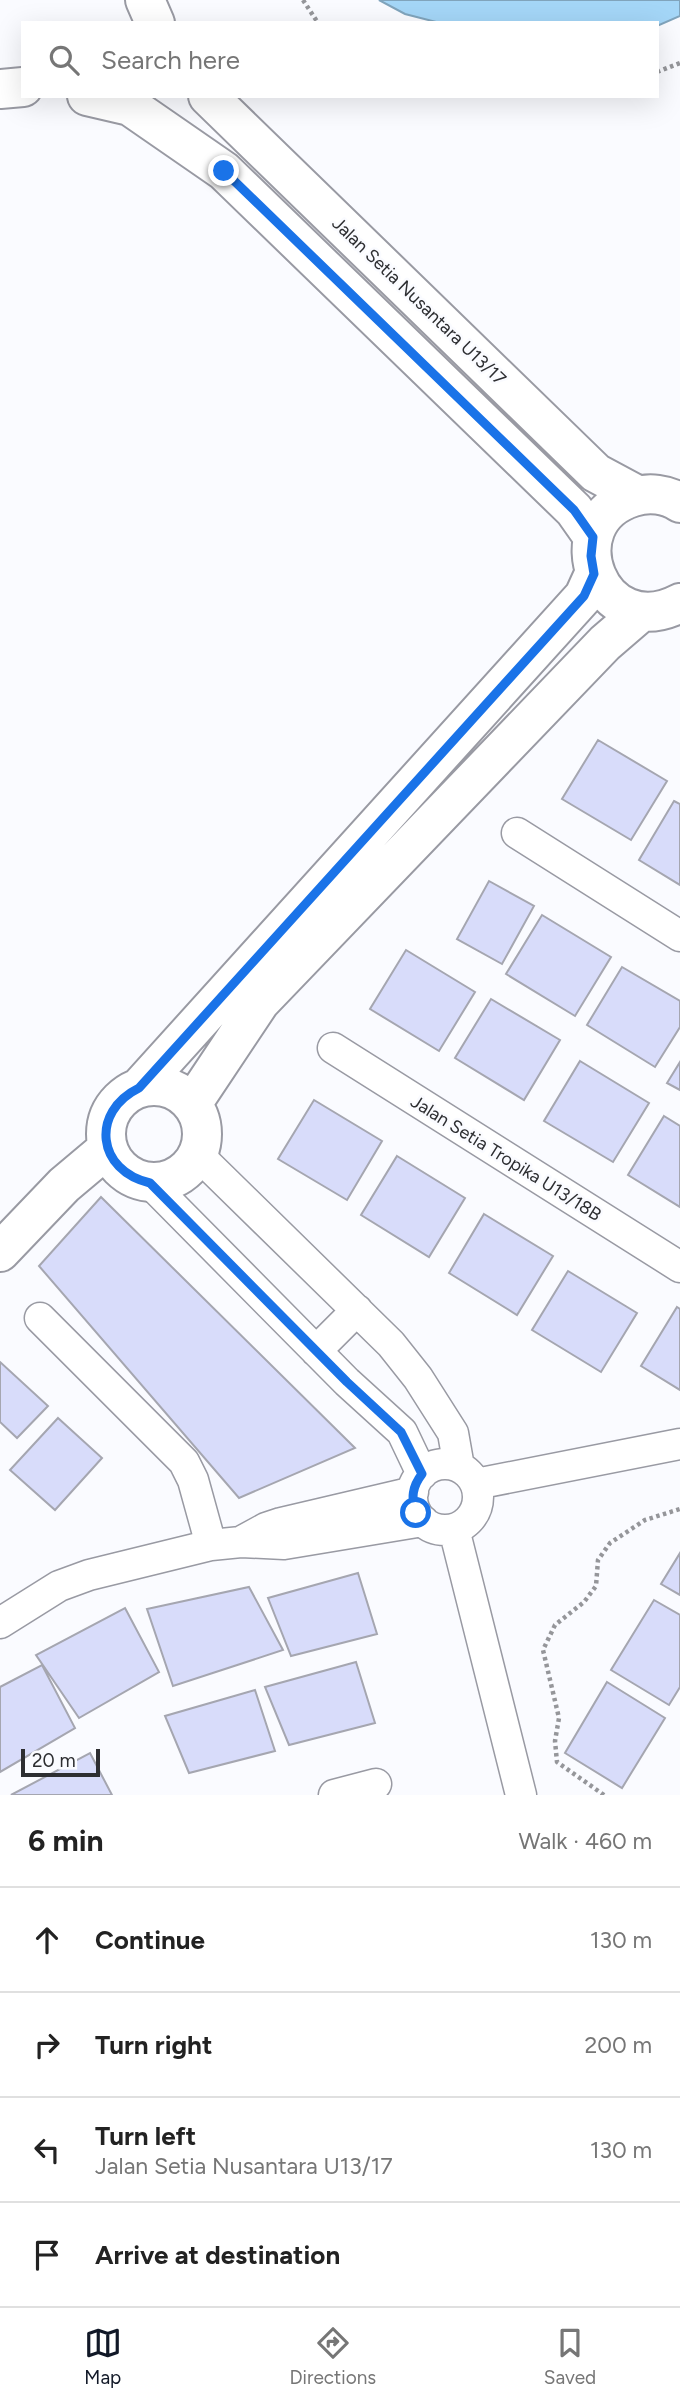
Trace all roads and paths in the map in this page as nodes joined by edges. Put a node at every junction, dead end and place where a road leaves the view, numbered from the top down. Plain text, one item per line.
1 (145, 0) edge
2 (303, 0) edge
3 (154, 21) edge
4 (317, 21) edge
5 (680, 63) edge
6 (659, 71) edge
7 (21, 87) edge
8 (0, 89) edge
9 (96, 98) edge
10 (210, 98) edge
11 (637, 495) junction
12 (680, 503) edge
13 (593, 555) junction
14 (680, 603) edge
15 (641, 612) junction
16 (517, 833) dead end
17 (680, 936) edge
18 (333, 1048) dead end
19 (139, 1088) junction
20 (192, 1104) junction
21 (108, 1148) junction
22 (198, 1155) junction
23 (150, 1183) junction
24 (0, 1252) edge
25 (680, 1267) edge
26 (357, 1310) junction
27 (40, 1318) dead end
28 (316, 1351) junction
29 (418, 1378) junction
30 (382, 1414) junction
31 (680, 1444) edge
32 (468, 1476) junction
33 (417, 1483) junction
34 (680, 1509) edge
35 (423, 1521) junction
36 (454, 1529) junction
37 (241, 1542) junction
38 (211, 1545) junction
39 (0, 1623) edge
40 (376, 1784) dead end
41 (334, 1795) edge
42 (521, 1795) edge
43 (604, 1795) edge

1 - 3 street
2 - 4 path
5 - 6 path
7 - 8 street
9 - 13 street
10 - 11 street, Jalan Setia Nusantara U13/17
11 - 12 street
11 - 13 street
13 - 15 street
13 - 19 street
14 - 15 street
15 - 20 street
16 - 17 street
18 - 25 street, Jalan Setia Tropika U13/18B
19 - 20 street
19 - 21 street
20 - 22 street
21 - 23 street
21 - 24 street
22 - 23 street
22 - 26 street
23 - 28 street
26 - 28 street
26 - 29 street
27 - 38 street
28 - 30 street
29 - 30 street
29 - 32 street
30 - 33 street
31 - 32 street
32 - 33 street
32 - 36 street
33 - 35 street
33 - 37 street
34 - 43 path
35 - 36 street
35 - 37 street
36 - 42 street
37 - 38 street
38 - 39 street
40 - 41 street

